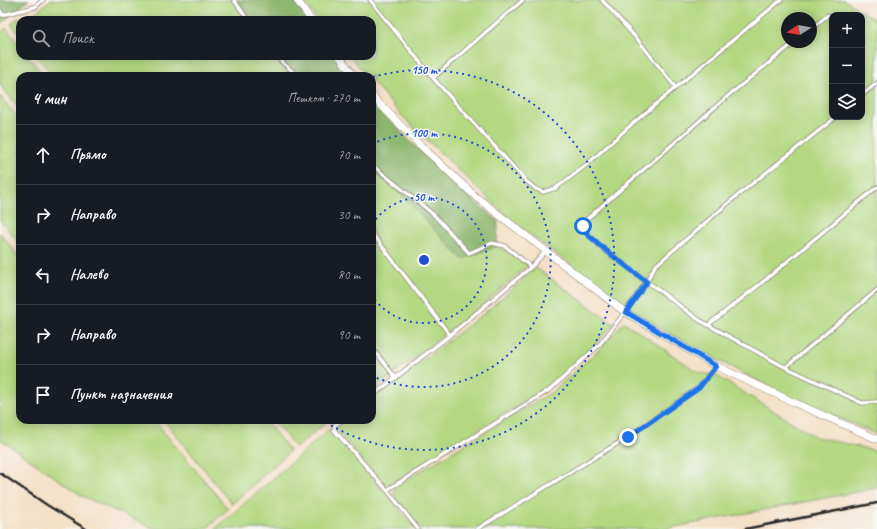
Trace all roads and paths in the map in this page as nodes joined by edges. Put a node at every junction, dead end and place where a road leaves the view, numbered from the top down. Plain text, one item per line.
1 (43, 0) edge
2 (234, 0) edge
3 (297, 0) edge
4 (370, 0) edge
5 (523, 0) edge
6 (602, 0) edge
7 (781, 0) edge
8 (0, 10) edge
9 (828, 15) dead end
10 (245, 16) edge
11 (308, 16) edge
12 (817, 24) edge
13 (788, 48) edge
14 (280, 60) edge
15 (342, 60) edge
16 (293, 72) edge
17 (351, 72) edge
18 (433, 78) junction
19 (877, 83) edge
20 (676, 88) junction
21 (865, 93) edge
22 (376, 100) edge
23 (832, 120) edge
24 (376, 168) edge
25 (877, 187) edge
26 (376, 238) edge
27 (546, 251) junction
28 (531, 267) junction
29 (647, 282) junction
30 (877, 290) edge
31 (626, 312) junction
32 (708, 325) junction
33 (450, 335) junction
34 (376, 353) edge
35 (716, 366) junction
36 (786, 367) junction
37 (396, 378) junction
38 (376, 393) edge
39 (877, 402) edge
40 (336, 424) edge
41 (877, 439) edge
42 (387, 490) junction
43 (418, 529) edge
44 (477, 529) edge

1 - 8 lane
2 - 10 lane
3 - 11 street
4 - 18 lane
5 - 18 lane
6 - 20 lane
7 - 20 lane
9 - 12 lane
13 - 29 lane
14 - 16 lane
15 - 17 street
18 - 20 lane
19 - 21 lane
22 - 27 street
23 - 29 lane
24 - 28 lane
25 - 32 lane
26 - 33 lane
27 - 28 lane
27 - 31 street
28 - 33 lane
29 - 31 lane
29 - 32 lane
30 - 36 lane
31 - 35 street
31 - 42 lane
32 - 36 lane
33 - 37 lane
34 - 37 lane
35 - 41 street
35 - 44 lane
36 - 39 lane
37 - 38 lane
40 - 42 lane
42 - 43 lane

